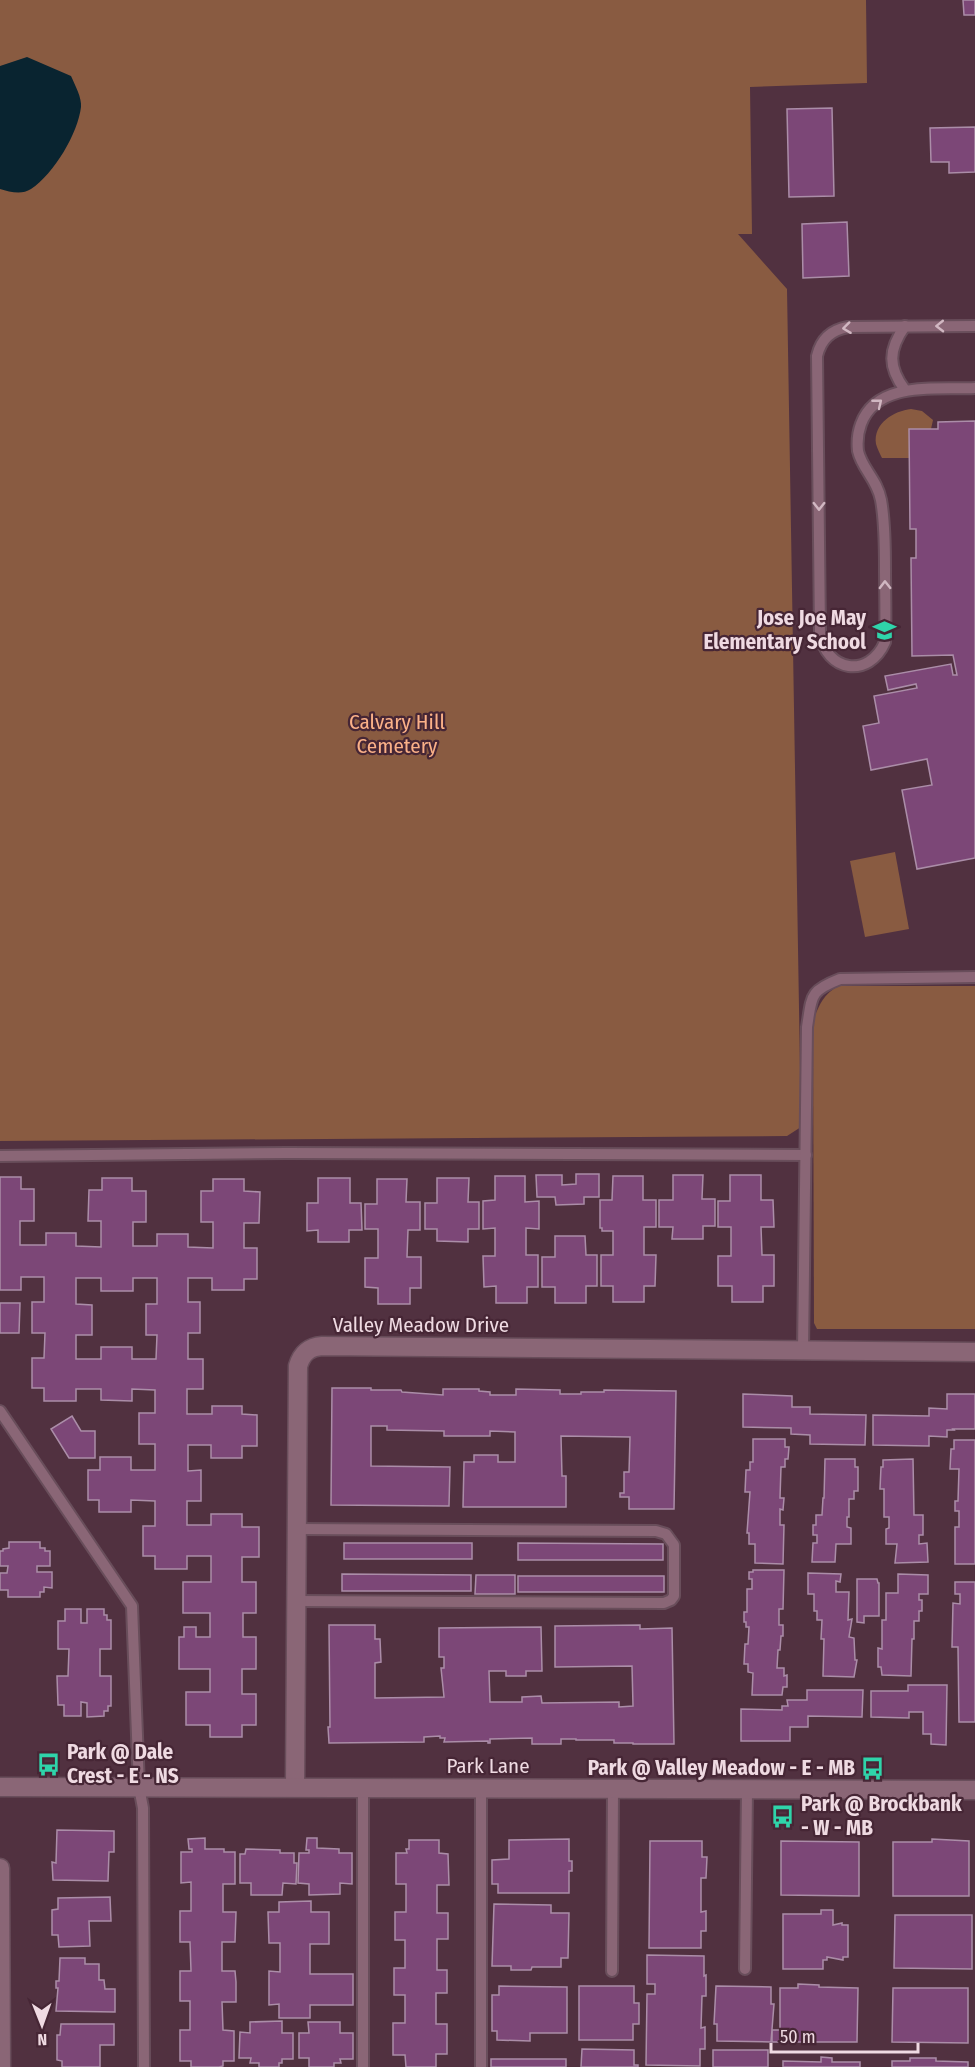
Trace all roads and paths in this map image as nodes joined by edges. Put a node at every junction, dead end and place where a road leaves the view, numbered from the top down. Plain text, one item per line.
1 (905, 326) junction
2 (975, 326) edge
3 (975, 388) edge
4 (905, 390) junction
5 (975, 977) edge
6 (806, 1155) junction
7 (0, 1156) edge
8 (803, 1351) junction
9 (975, 1352) edge
10 (0, 1411) edge
11 (297, 1529) junction
12 (297, 1601) junction
13 (139, 1786) junction
14 (296, 1786) junction
15 (0, 1787) edge
16 (363, 1787) junction
17 (481, 1788) junction
18 (613, 1789) junction
19 (747, 1790) junction
20 (975, 1790) edge
21 (0, 1868) edge
22 (745, 1969) dead end
23 (612, 1971) dead end
24 (1, 2067) edge
25 (144, 2067) edge
26 (363, 2067) edge
27 (482, 2067) edge

2 -> 1 lane
1 - 4 lane
1 -> 4 lane
3 - 4 lane
5 - 6 lane
6 - 7 lane
6 - 8 lane
8 - 9 street, Valley Meadow Drive
8 - 11 street, Valley Meadow Drive
10 - 13 lane
11 - 12 street, Valley Meadow Drive
11 - 12 lane
12 - 14 street, Valley Meadow Drive
13 - 14 street, Park Lane
13 - 15 street, Park Lane
13 - 25 lane
14 - 16 street, Park Lane
16 - 17 street, Park Lane
16 - 26 lane
17 - 18 street, Park Lane
17 - 27 lane
18 - 19 street, Park Lane
18 - 23 lane
19 - 20 street, Park Lane
19 - 22 lane
21 - 24 street

